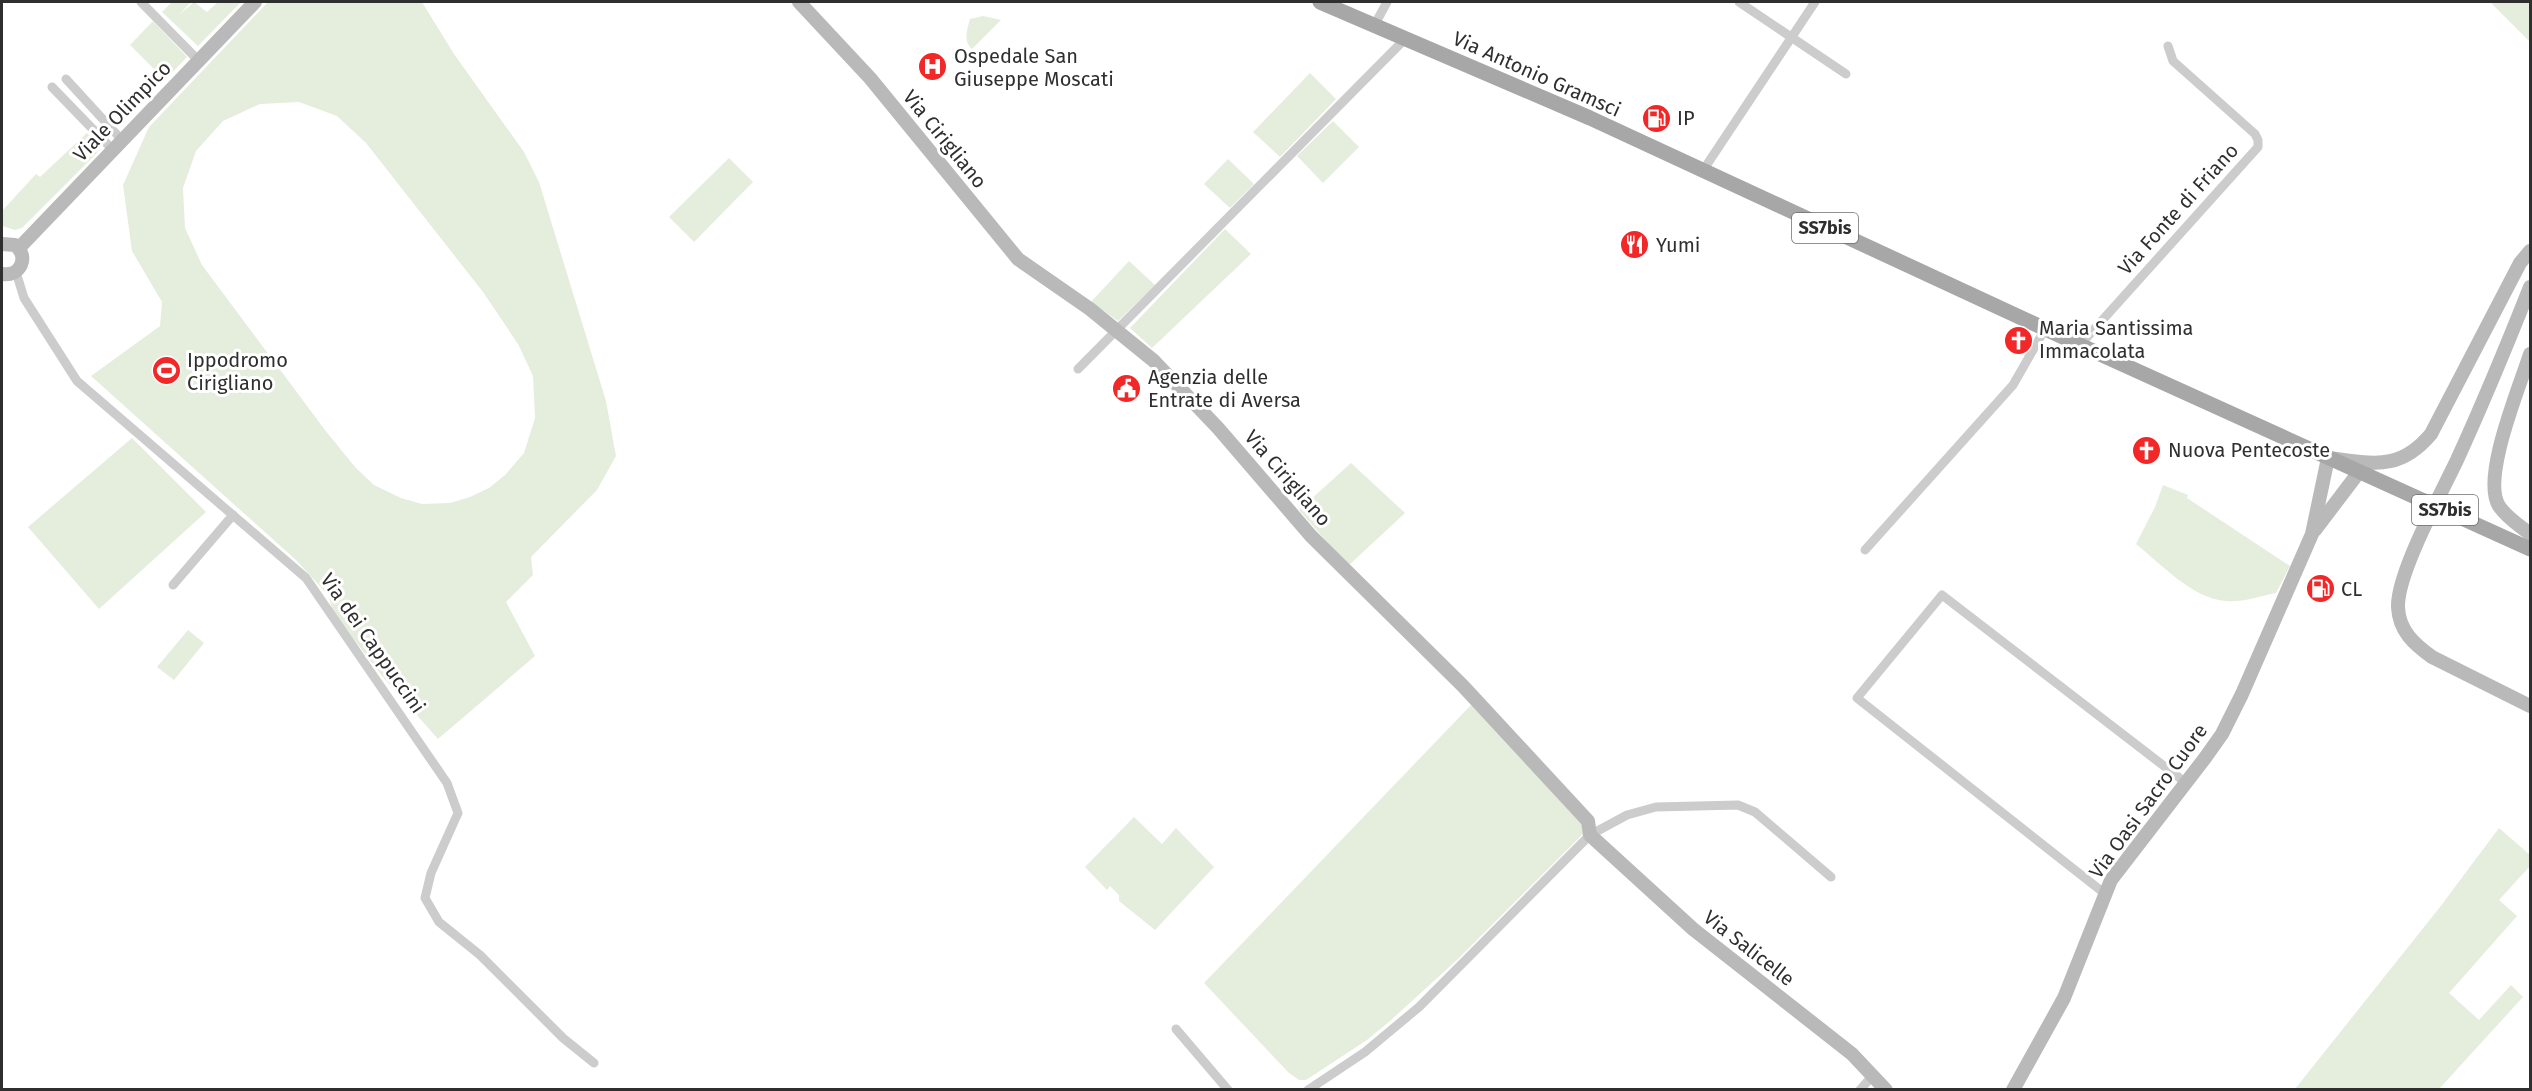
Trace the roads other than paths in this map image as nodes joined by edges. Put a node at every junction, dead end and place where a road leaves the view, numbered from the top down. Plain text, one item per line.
1 (141, 2) edge
2 (255, 2) edge
3 (799, 2) edge
4 (1320, 2) edge
5 (1387, 2) edge
6 (1739, 2) edge
7 (1815, 2) edge
8 (1374, 26) junction
9 (1792, 37) junction
10 (1406, 39) junction
11 (2168, 46) dead end
12 (198, 60) junction
13 (1846, 74) dead end
14 (66, 79) dead end
15 (52, 87) dead end
16 (117, 144) junction
17 (1702, 172) junction
18 (2, 244) edge
19 (19, 248) junction
20 (2530, 251) edge
21 (9, 273) edge
22 (2530, 287) edge
23 (2045, 329) junction
24 (1118, 331) junction
25 (2080, 345) junction
26 (2530, 354) edge
27 (1078, 369) dead end
28 (2328, 458) junction
29 (2359, 472) junction
30 (233, 515) junction
31 (2312, 534) junction
32 (2530, 534) edge
33 (2530, 549) edge
34 (1865, 550) dead end
35 (173, 585) dead end
36 (2530, 706) edge
37 (2186, 783) junction
38 (1590, 835) junction
39 (1831, 877) dead end
40 (2104, 893) junction
41 (1176, 1029) dead end
42 (594, 1063) dead end
43 (1873, 1075) junction
44 (1228, 1089) edge
45 (1308, 1089) edge
46 (1860, 1089) edge
47 (1886, 1089) edge
48 (2013, 1089) edge

1 - 12 street
2 - 12 street, Viale Olimpico
3 - 24 street, Via Cirigliano
4 - 8 main road, Via Antonio Gramsci / SS7bis
5 - 8 street
6 - 9 street
7 - 9 street
8 - 10 main road, Via Antonio Gramsci / SS7bis
9 - 13 street
9 - 17 street
10 - 17 main road, Via Antonio Gramsci / SS7bis
10 - 24 street
11 - 25 street, Via Fonte di Friano
12 - 16 street, Viale Olimpico
14 - 16 street
15 - 16 street
16 - 19 street, Viale Olimpico
17 - 23 main road, Via Antonio Gramsci / SS7bis
18 - 19 street
19 - 21 street
20 - 28 street
21 - 30 street, Via dei Cappuccini
22 - 36 street
23 - 25 main road, Via Antonio Gramsci / SS7bis
23 - 34 street
24 - 27 street
24 - 38 street, Via Cirigliano
25 - 28 main road, Via Antonio Gramsci / SS7bis
26 - 32 street
28 - 29 main road, Via Antonio Gramsci / SS7bis
28 - 31 street, Via Oasi Sacro Cuore
29 - 31 street, Via Oasi Sacro Cuore
29 - 33 main road, SS7bis
30 - 35 street
30 - 42 street, Via dei Cappuccini
31 - 37 street, Via Oasi Sacro Cuore
37 - 40 street, Via Oasi Sacro Cuore
37 - 40 street
38 - 39 street
38 - 43 street, Via Salicelle
38 - 45 street
40 - 48 street, Via Oasi Sacro Cuore
41 - 44 street
43 - 46 street
43 - 47 street, Via Salicelle

